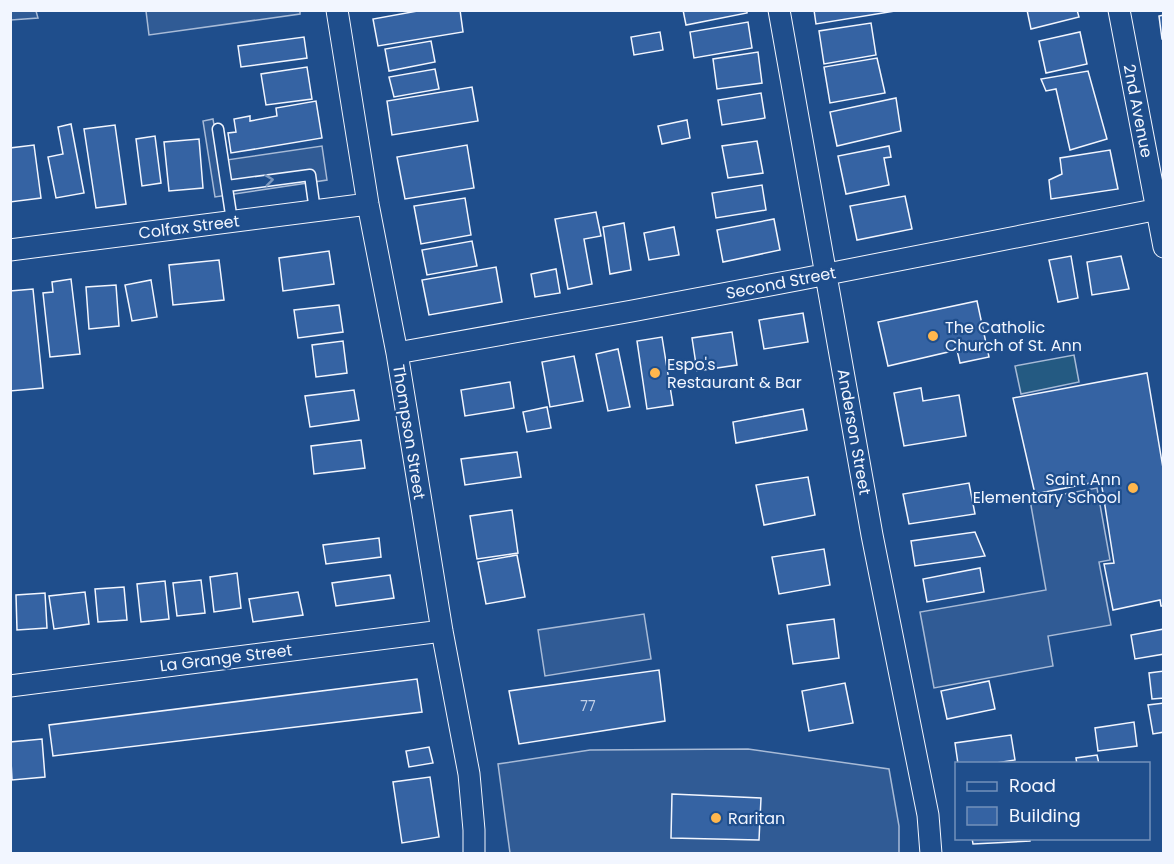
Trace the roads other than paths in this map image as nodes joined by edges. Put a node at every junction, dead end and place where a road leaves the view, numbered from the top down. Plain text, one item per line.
1 (337, 10) edge
2 (779, 10) edge
3 (1119, 10) edge
4 (218, 129) dead end
5 (227, 186) junction
6 (368, 204) junction
7 (1160, 208) edge
8 (315, 211) junction
9 (232, 221) junction
10 (1164, 247) edge
11 (10, 250) edge
12 (827, 275) junction
13 (396, 353) junction
14 (442, 631) junction
15 (10, 686) edge
16 (474, 854) edge
17 (931, 854) edge

1 - 6 street, Thompson Street
2 - 12 street, Anderson Street
3 - 7 street, 2nd Avenue
4 - 5 lane
5 -> 8 lane
5 - 9 lane
6 - 8 street, Colfax Street
6 - 13 street, Thompson Street
7 - 10 street, 2nd Avenue
7 - 12 street, Second Street
8 - 9 street, Colfax Street
9 - 11 street, Colfax Street
12 - 13 street, Second Street
12 - 17 street, Anderson Street
13 - 14 street, Thompson Street
14 - 15 street, La Grange Street
14 - 16 street, Thompson Street

